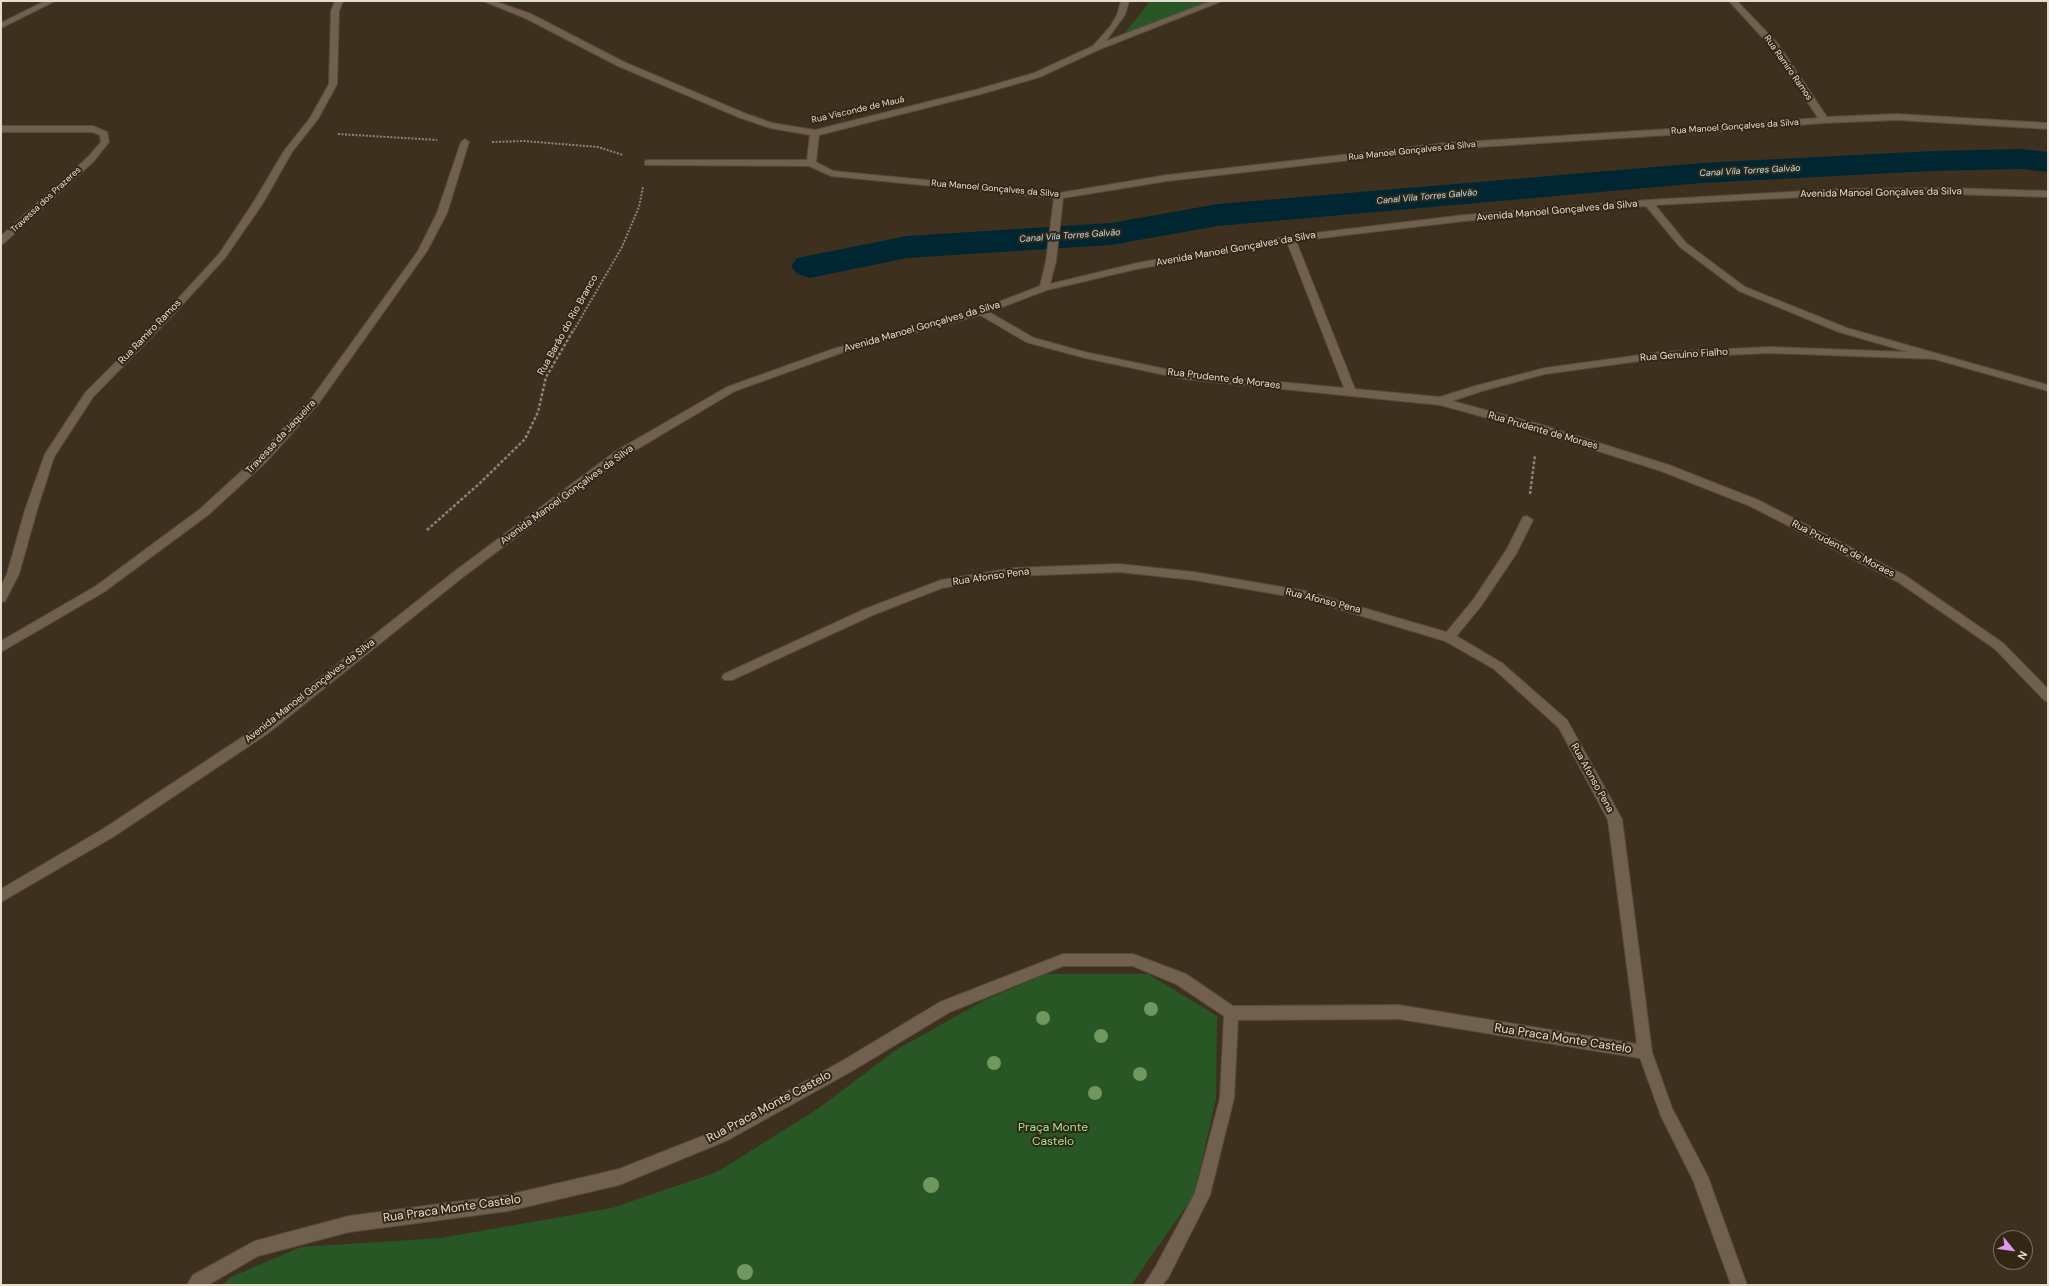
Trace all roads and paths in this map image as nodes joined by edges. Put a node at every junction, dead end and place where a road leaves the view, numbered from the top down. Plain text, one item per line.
1 (51, 1) edge
2 (339, 1) edge
3 (487, 1) edge
4 (1125, 1) edge
5 (1218, 1) edge
6 (1733, 1) edge
7 (1, 26) edge
8 (1095, 48) junction
9 (1824, 120) junction
10 (2048, 126) edge
11 (1, 128) edge
12 (815, 132) junction
13 (465, 142) dead end
14 (648, 163) joint
15 (811, 163) junction
16 (2048, 194) edge
17 (1059, 196) junction
18 (1648, 203) junction
19 (1290, 239) junction
20 (1, 241) edge
21 (1044, 288) junction
22 (981, 312) junction
23 (1934, 356) junction
24 (2048, 388) edge
25 (1351, 394) junction
26 (1440, 401) junction
27 (1538, 428) junction
28 (1527, 520) joint
29 (426, 530) dead end
30 (1, 598) edge
31 (1449, 638) junction
32 (1, 647) edge
33 (728, 676) dead end
34 (2048, 696) edge
35 (1, 896) edge
36 (1231, 1013) junction
37 (1645, 1052) junction
38 (195, 1285) edge
39 (1152, 1285) edge
40 (1739, 1285) edge

1 - 7 street
2 - 30 street, Rua Ramiro Ramos
3 - 12 street, Rua Visconde de Mauá
4 - 8 street
5 - 8 street, Rua Visconde de Mauá
6 - 9 street, Rua Ramiro Ramos
8 - 12 street, Rua Visconde de Mauá
9 - 10 street, Rua Manoel Gonçalves da Silva
9 - 17 street, Rua Manoel Gonçalves da Silva
11 - 20 street, Travessa dos Prazeres
12 - 15 street
13 - 32 street, Travessa da Jaqueira
14 - 15 street
14 - 29 path, Rua Barão do Rio Branco
15 - 17 street, Rua Manoel Gonçalves da Silva
16 - 18 street, Avenida Manoel Gonçalves da Silva
17 - 21 street
18 - 19 street, Avenida Manoel Gonçalves da Silva
18 - 23 street, Rua Genuíno Fialho
19 - 21 street, Avenida Manoel Gonçalves da Silva
19 - 25 street
21 - 22 street, Avenida Manoel Gonçalves da Silva
22 - 25 street, Rua Prudente de Moraes
22 - 35 street, Avenida Manoel Gonçalves da Silva
23 - 24 street, Rua Genuíno Fialho
23 - 26 street, Rua Genuíno Fialho
25 - 26 street, Rua Prudente de Moraes
26 - 27 street, Rua Prudente de Moraes
27 - 28 path
27 - 34 street, Rua Prudente de Moraes
28 - 31 street
31 - 33 street, Rua Afonso Pena
31 - 37 street, Rua Afonso Pena
36 - 37 street, Rua Praca Monte Castelo
36 - 38 street, Rua Praca Monte Castelo
36 - 39 street
37 - 40 street, Rua Praca Monte Castelo

